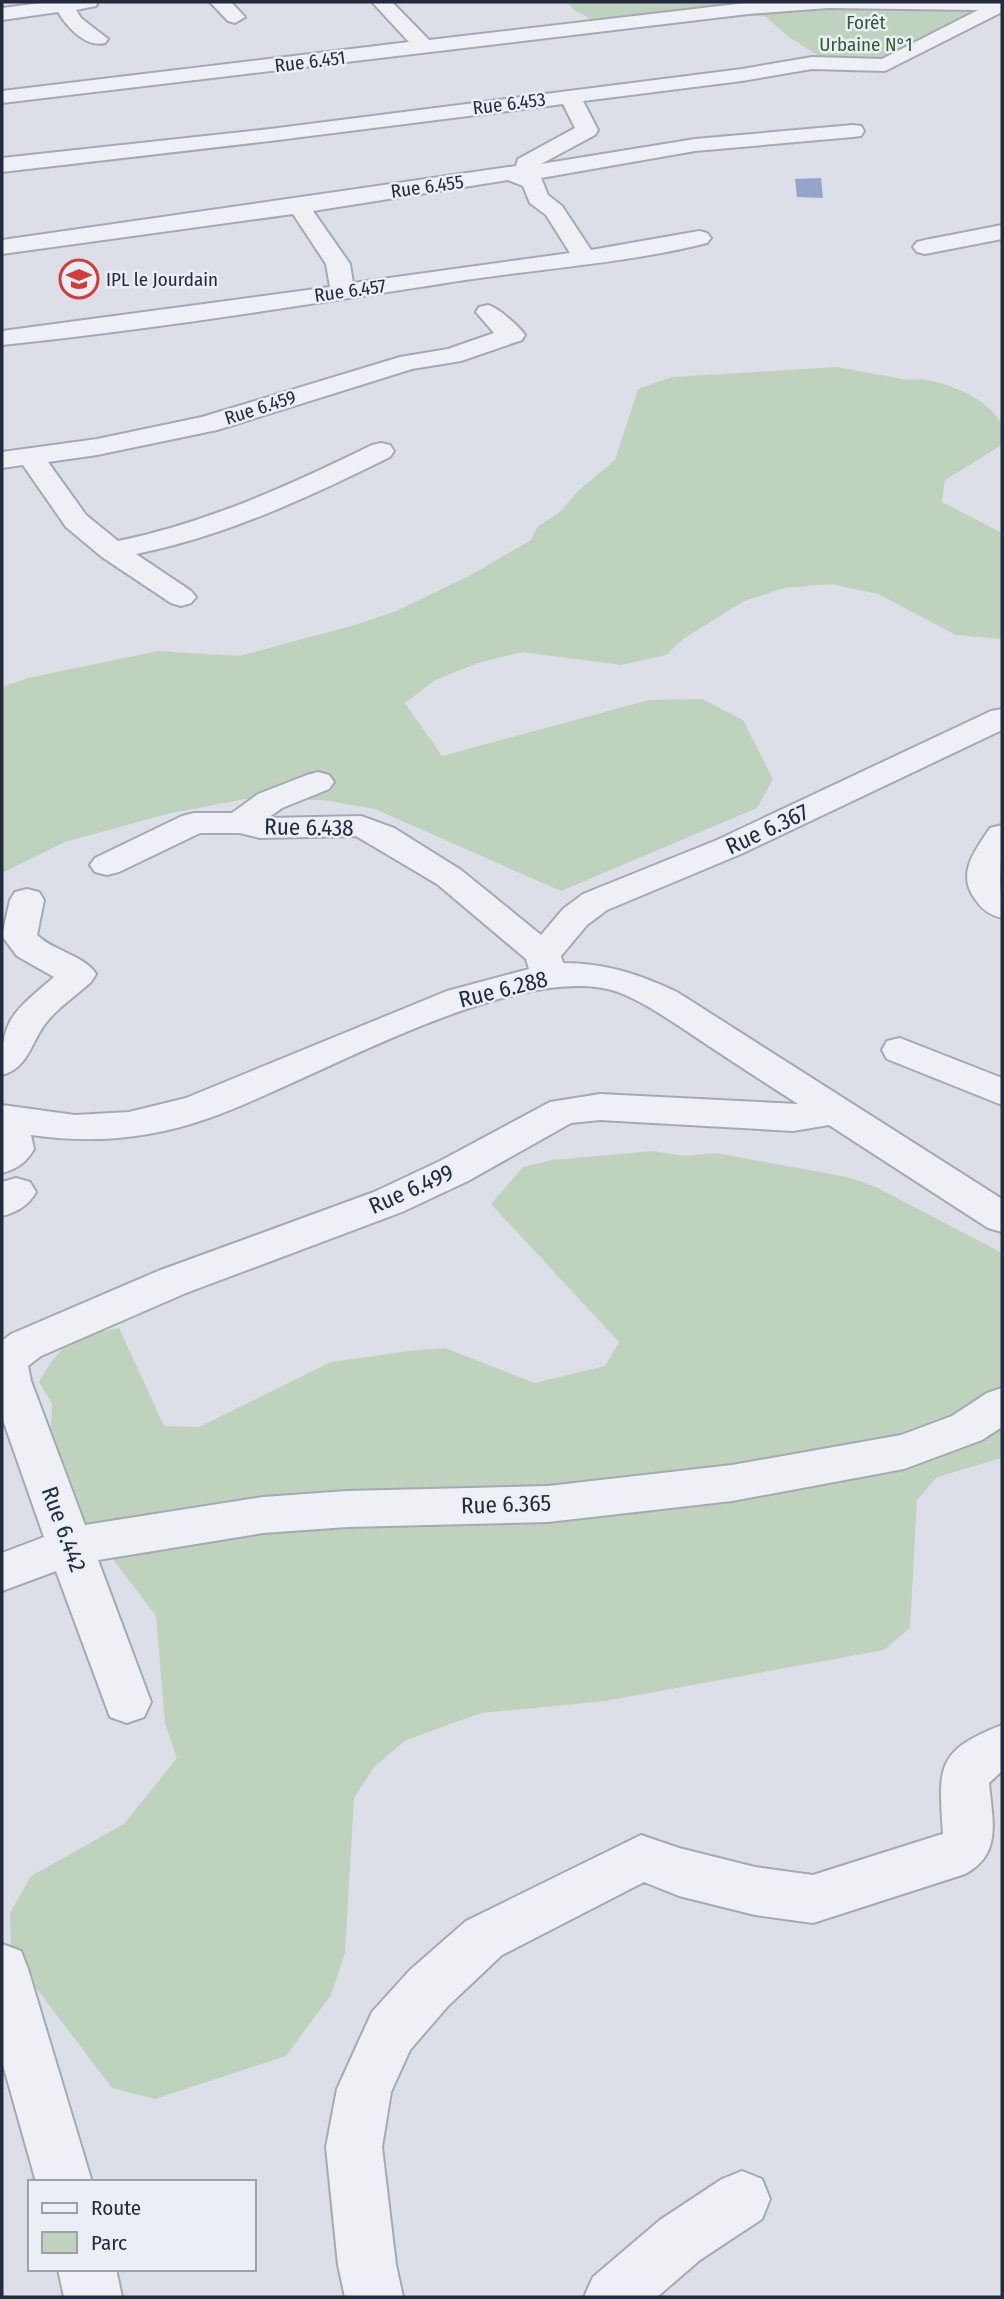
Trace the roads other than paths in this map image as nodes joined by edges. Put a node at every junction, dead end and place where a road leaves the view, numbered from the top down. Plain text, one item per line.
1 (89, 2) edge
2 (220, 2) edge
3 (381, 2) edge
4 (1002, 4) edge
5 (63, 5) junction
6 (2, 14) edge
7 (235, 17) dead end
8 (98, 39) dead end
9 (424, 46) junction
10 (3, 75) edge
11 (569, 95) junction
12 (9, 96) edge
13 (853, 131) dead end
14 (2, 165) edge
15 (510, 173) junction
16 (299, 206) junction
17 (1002, 232) edge
18 (698, 238) dead end
19 (2, 247) edge
20 (925, 247) dead end
21 (585, 258) junction
22 (344, 291) junction
23 (218, 310) junction
24 (488, 312) dead end
25 (248, 329) dead end
26 (2, 338) edge
27 (225, 401) dead end
28 (252, 409) junction
29 (381, 451) dead end
30 (31, 457) junction
31 (2, 460) edge
32 (112, 551) junction
33 (181, 597) dead end
34 (1002, 718) edge
35 (318, 782) dead end
36 (240, 823) junction
37 (1002, 835) edge
38 (107, 865) dead end
39 (27, 900) dead end
40 (1002, 907) edge
41 (545, 965) junction
42 (900, 1050) dead end
43 (2, 1062) edge
44 (1002, 1092) edge
45 (832, 1111) junction
46 (5, 1119) edge
47 (7, 1184) edge
48 (1002, 1218) edge
49 (3, 1359) edge
50 (1002, 1405) edge
51 (69, 1547) junction
52 (2, 1572) edge
53 (127, 1702) dead end
54 (1002, 1747) edge
55 (2, 1969) edge
56 (63, 2180) edge
57 (742, 2199) dead end
58 (86, 2271) edge
59 (93, 2297) edge
60 (374, 2297) edge
61 (613, 2297) edge

1 - 5 street
2 - 7 street
3 - 9 street
4 - 9 street, Rue 6.451
4 - 11 street, Rue 6.453
5 - 6 street
5 - 8 street
9 - 12 street, Rue 6.451
10 - 12 street
11 - 14 street, Rue 6.453
11 - 15 street
13 - 15 street, Rue 6.455
15 - 16 street, Rue 6.455
15 - 21 street
16 - 19 street, Rue 6.455
16 - 22 street
17 - 20 street
18 - 21 street, Rue 6.457
21 - 22 street, Rue 6.457
22 - 23 street, Rue 6.457
23 - 25 street
23 - 26 street, Rue 6.457
24 - 28 street, Rue 6.459
27 - 28 street
28 - 30 street, Rue 6.459
29 - 32 street
30 - 31 street, Rue 6.459
30 - 32 street
32 - 33 street
34 - 41 street, Rue 6.367
35 - 36 street
36 - 38 street, Rue 6.438
36 - 41 street, Rue 6.438
37 - 40 street
39 - 43 street
41 - 45 street, Rue 6.288
41 - 46 street, Rue 6.288
42 - 44 street
45 - 48 street, Rue 6.288
45 - 49 street, Rue 6.499
46 - 47 street
49 - 51 street, Rue 6.442
50 - 51 street, Rue 6.365
51 - 52 street, Rue 6.365
51 - 53 street, Rue 6.442
54 - 60 street
55 - 56 street
57 - 61 street
58 - 59 street

